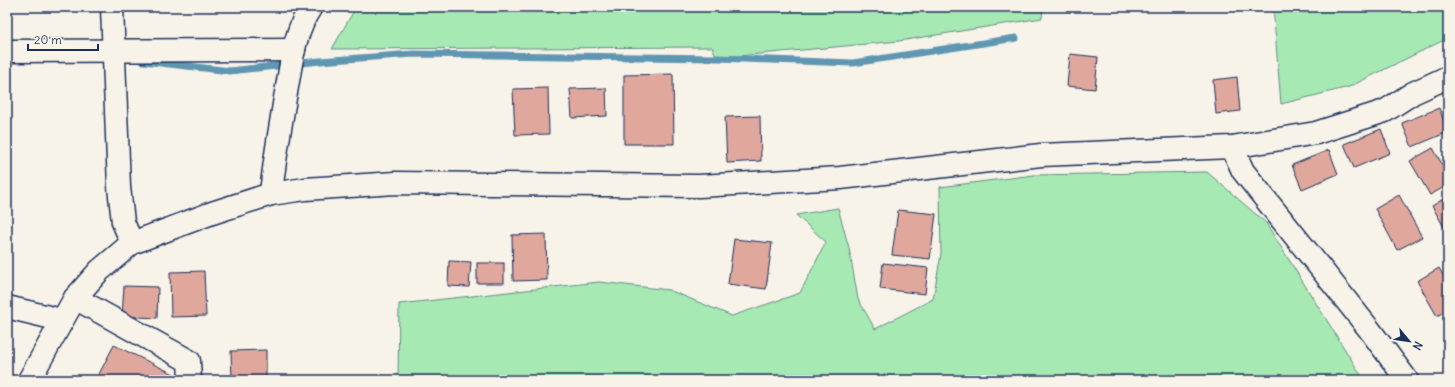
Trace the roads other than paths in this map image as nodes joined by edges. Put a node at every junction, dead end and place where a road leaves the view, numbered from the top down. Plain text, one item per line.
1 (112, 7) edge
2 (311, 7) edge
3 (113, 50) junction
4 (294, 50) junction
5 (7, 51) edge
6 (1448, 77) edge
7 (1232, 147) junction
8 (271, 194) junction
9 (132, 243) junction
10 (75, 298) junction
11 (7, 307) edge
12 (61, 320) junction
13 (29, 380) edge
14 (190, 380) edge
15 (1407, 380) edge

1 - 3 street
2 - 4 street
3 - 4 street
3 - 5 street
3 - 9 street
4 - 8 street
6 - 7 street
7 - 8 street
7 - 15 street
8 - 9 street
9 - 10 street
10 - 12 street
10 - 14 street
11 - 12 street
12 - 13 street

